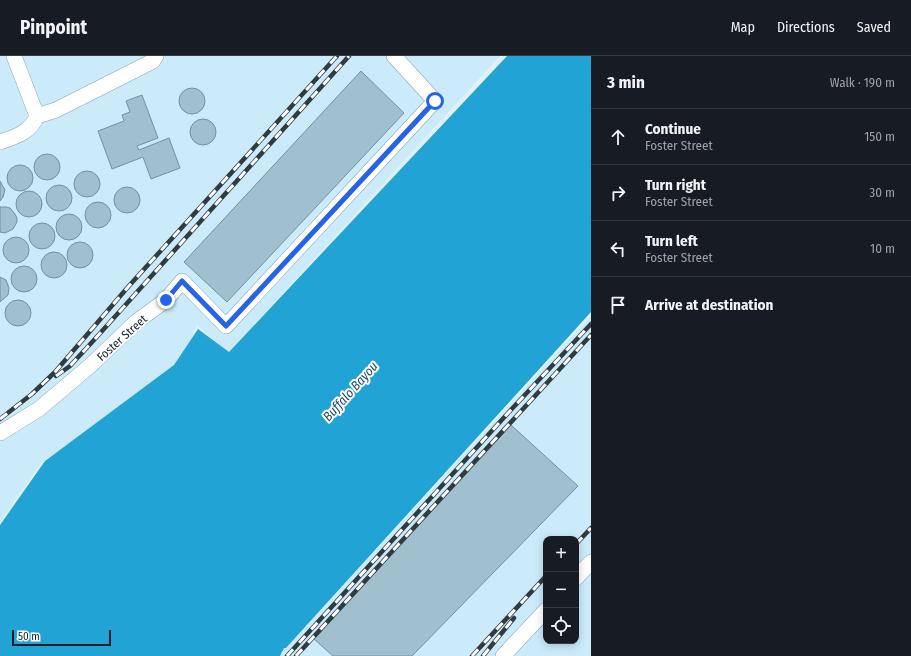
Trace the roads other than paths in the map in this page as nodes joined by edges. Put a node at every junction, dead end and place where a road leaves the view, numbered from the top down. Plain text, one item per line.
1 (14, 56) edge
2 (156, 56) edge
3 (394, 56) edge
4 (36, 118) junction
5 (0, 142) edge
6 (0, 433) edge
7 (591, 562) edge
8 (579, 575) edge
9 (543, 613) edge
10 (503, 656) edge

1 - 4 street
2 - 4 street
3 - 6 street, Foster Street
4 - 5 street
7 - 8 street
9 - 10 street

